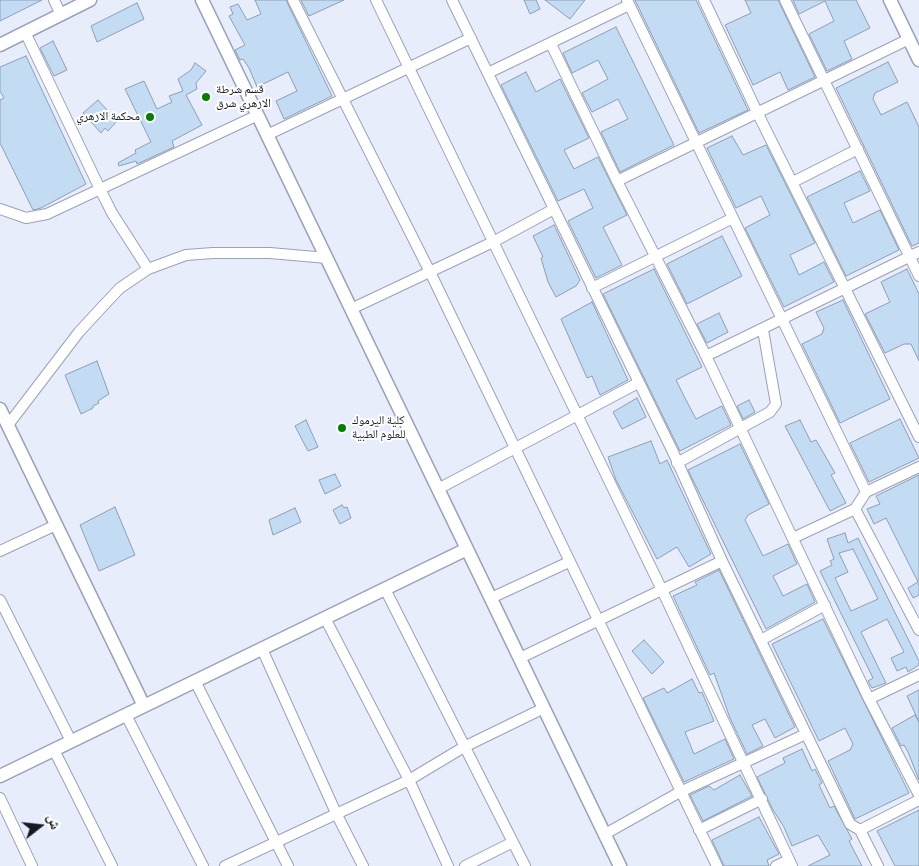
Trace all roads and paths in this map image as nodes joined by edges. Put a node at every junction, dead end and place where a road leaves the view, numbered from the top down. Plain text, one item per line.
1 (54, 0) edge
2 (90, 0) edge
3 (202, 0) edge
4 (293, 0) edge
5 (376, 0) edge
6 (704, 0) edge
7 (785, 0) edge
8 (890, 0) edge
9 (455, 1) edge
10 (628, 3) edge
11 (61, 15) junction
12 (26, 32) junction
13 (471, 38) junction
14 (909, 39) junction
15 (551, 44) junction
16 (0, 45) edge
17 (919, 60) edge
18 (409, 68) junction
19 (488, 73) junction
20 (824, 81) junction
21 (342, 98) junction
22 (758, 114) junction
23 (258, 115) junction
24 (267, 135) junction
25 (696, 142) junction
26 (858, 149) junction
27 (617, 181) junction
28 (793, 182) junction
29 (100, 189) junction
30 (0, 209) edge
31 (554, 209) junction
32 (733, 218) junction
33 (493, 242) junction
34 (914, 254) edge
35 (655, 255) junction
36 (327, 258) junction
37 (148, 269) junction
38 (430, 272) junction
39 (919, 276) edge
40 (846, 287) junction
41 (592, 288) junction
42 (351, 309) junction
43 (782, 319) junction
44 (762, 330) junction
45 (706, 356) junction
46 (638, 383) junction
47 (0, 409) edge
48 (577, 415) junction
49 (8, 425) junction
50 (741, 429) junction
51 (919, 437) edge
52 (515, 448) junction
53 (677, 464) junction
54 (919, 467) edge
55 (438, 489) junction
56 (866, 492) junction
57 (855, 509) junction
58 (56, 525) junction
59 (793, 538) junction
60 (467, 549) junction
61 (0, 552) edge
62 (722, 561) junction
63 (569, 562) junction
64 (385, 589) junction
65 (662, 590) junction
66 (491, 598) junction
67 (0, 600) edge
68 (825, 605) junction
69 (325, 618) junction
70 (598, 621) junction
71 (919, 630) edge
72 (761, 640) junction
73 (262, 649) junction
74 (520, 658) junction
75 (919, 675) edge
76 (195, 681) junction
77 (869, 699) junction
78 (144, 706) junction
79 (544, 708) junction
80 (126, 715) junction
81 (806, 734) junction
82 (71, 741) junction
83 (464, 747) junction
84 (54, 750) junction
85 (744, 763) junction
86 (1, 774) edge
87 (409, 780) junction
88 (680, 792) junction
89 (919, 795) edge
90 (0, 798) edge
91 (762, 799) junction
92 (919, 800) edge
93 (336, 813) junction
94 (699, 830) junction
95 (860, 830) junction
96 (605, 834) junction
97 (276, 841) junction
98 (513, 842) junction
99 (790, 863) edge
100 (32, 866) edge
101 (112, 866) edge
102 (203, 866) edge
103 (225, 866) edge
104 (288, 866) edge
105 (363, 866) edge
106 (448, 866) edge
107 (465, 866) edge
108 (525, 866) edge
109 (620, 866) edge
110 (717, 866) edge
111 (776, 866) edge
112 (878, 866) edge

1 - 11 street
2 - 11 street
3 - 23 street
4 - 21 street
5 - 18 street
6 - 22 street
7 - 20 street
8 - 14 street
9 - 13 street
10 - 15 street
10 - 25 street
11 - 12 street
12 - 16 street
12 - 29 street
13 - 18 street
13 - 19 street
14 - 17 street
14 - 20 street
15 - 19 street
15 - 27 street
18 - 21 street
18 - 33 street
19 - 31 street
20 - 22 street
20 - 26 street
21 - 24 street
21 - 38 street
22 - 25 street
22 - 28 street
23 - 24 street
23 - 29 street
24 - 36 street
25 - 27 street
25 - 32 street
26 - 28 street
26 - 34 street
27 - 35 street
28 - 40 street
29 - 30 street
29 - 37 street
31 - 33 street
31 - 41 street
32 - 35 street
32 - 43 street
33 - 38 street
33 - 48 street
34 - 39 street
34 - 40 street
35 - 41 street
35 - 45 street
36 - 37 street
36 - 42 street
37 - 49 street
38 - 42 street
38 - 52 street
40 - 43 street
40 - 51 street
41 - 46 street
42 - 55 street
43 - 44 street
43 - 56 street
44 - 45 street
44 - 50 street
45 - 50 street
46 - 48 street
46 - 53 street
47 - 49 street
48 - 52 street
48 - 65 street
49 - 58 street
50 - 53 street
50 - 59 street
52 - 55 street
52 - 63 street
53 - 62 street
54 - 56 street
55 - 60 street
56 - 57 street
57 - 59 street
57 - 71 street
58 - 61 street
58 - 78 street
59 - 68 street
60 - 64 street
60 - 66 street
62 - 65 street
62 - 72 street
63 - 66 street
63 - 70 street
64 - 69 street
64 - 83 street
65 - 70 street
65 - 85 street
66 - 74 street
67 - 82 street
68 - 72 street
68 - 77 street
69 - 73 street
69 - 87 street
70 - 74 street
70 - 88 street
72 - 81 street
73 - 76 street
73 - 93 street
74 - 79 street
75 - 77 street
76 - 78 street
76 - 97 street
77 - 89 street
78 - 80 street
79 - 83 street
79 - 96 street
80 - 82 street
80 - 102 street
81 - 85 street
81 - 95 street
82 - 84 street
83 - 87 street
83 - 98 street
84 - 86 street
84 - 101 street
85 - 88 street
85 - 91 street
87 - 93 street
87 - 106 street
88 - 94 street
88 - 96 street
90 - 100 street
91 - 94 street
91 - 99 street
92 - 95 street
93 - 97 street
93 - 105 street
94 - 110 street
95 - 112 street
96 - 109 street
97 - 103 street
97 - 104 street
98 - 107 street
98 - 108 street
99 - 111 street

